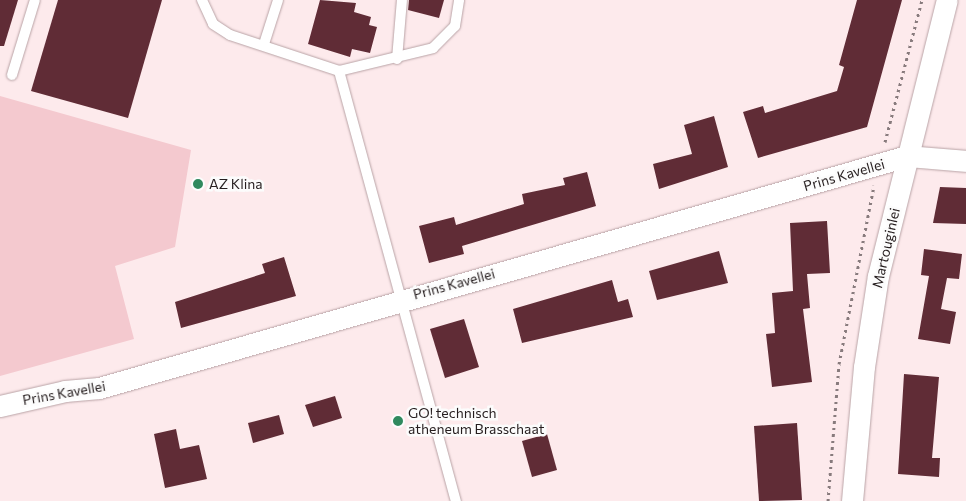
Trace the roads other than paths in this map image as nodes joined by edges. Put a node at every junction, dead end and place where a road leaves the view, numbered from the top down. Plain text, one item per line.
1 (35, 0) edge
2 (202, 0) edge
3 (278, 0) edge
4 (402, 0) edge
5 (459, 0) edge
6 (947, 0) edge
7 (264, 44) junction
8 (397, 59) junction
9 (339, 71) junction
10 (12, 76) dead end
11 (907, 156) junction
12 (966, 161) edge
13 (400, 299) junction
14 (0, 406) edge
15 (456, 501) edge
16 (852, 501) edge

1 - 10 lane
2 - 7 lane
3 - 7 lane
4 - 8 lane
5 - 8 lane
6 - 11 street, Martouginlei
7 - 9 lane
8 - 9 lane
9 - 13 lane
11 - 12 street
11 - 13 street, Prins Kavellei
11 - 16 street, Martouginlei
13 - 14 street, Prins Kavellei
13 - 15 lane

